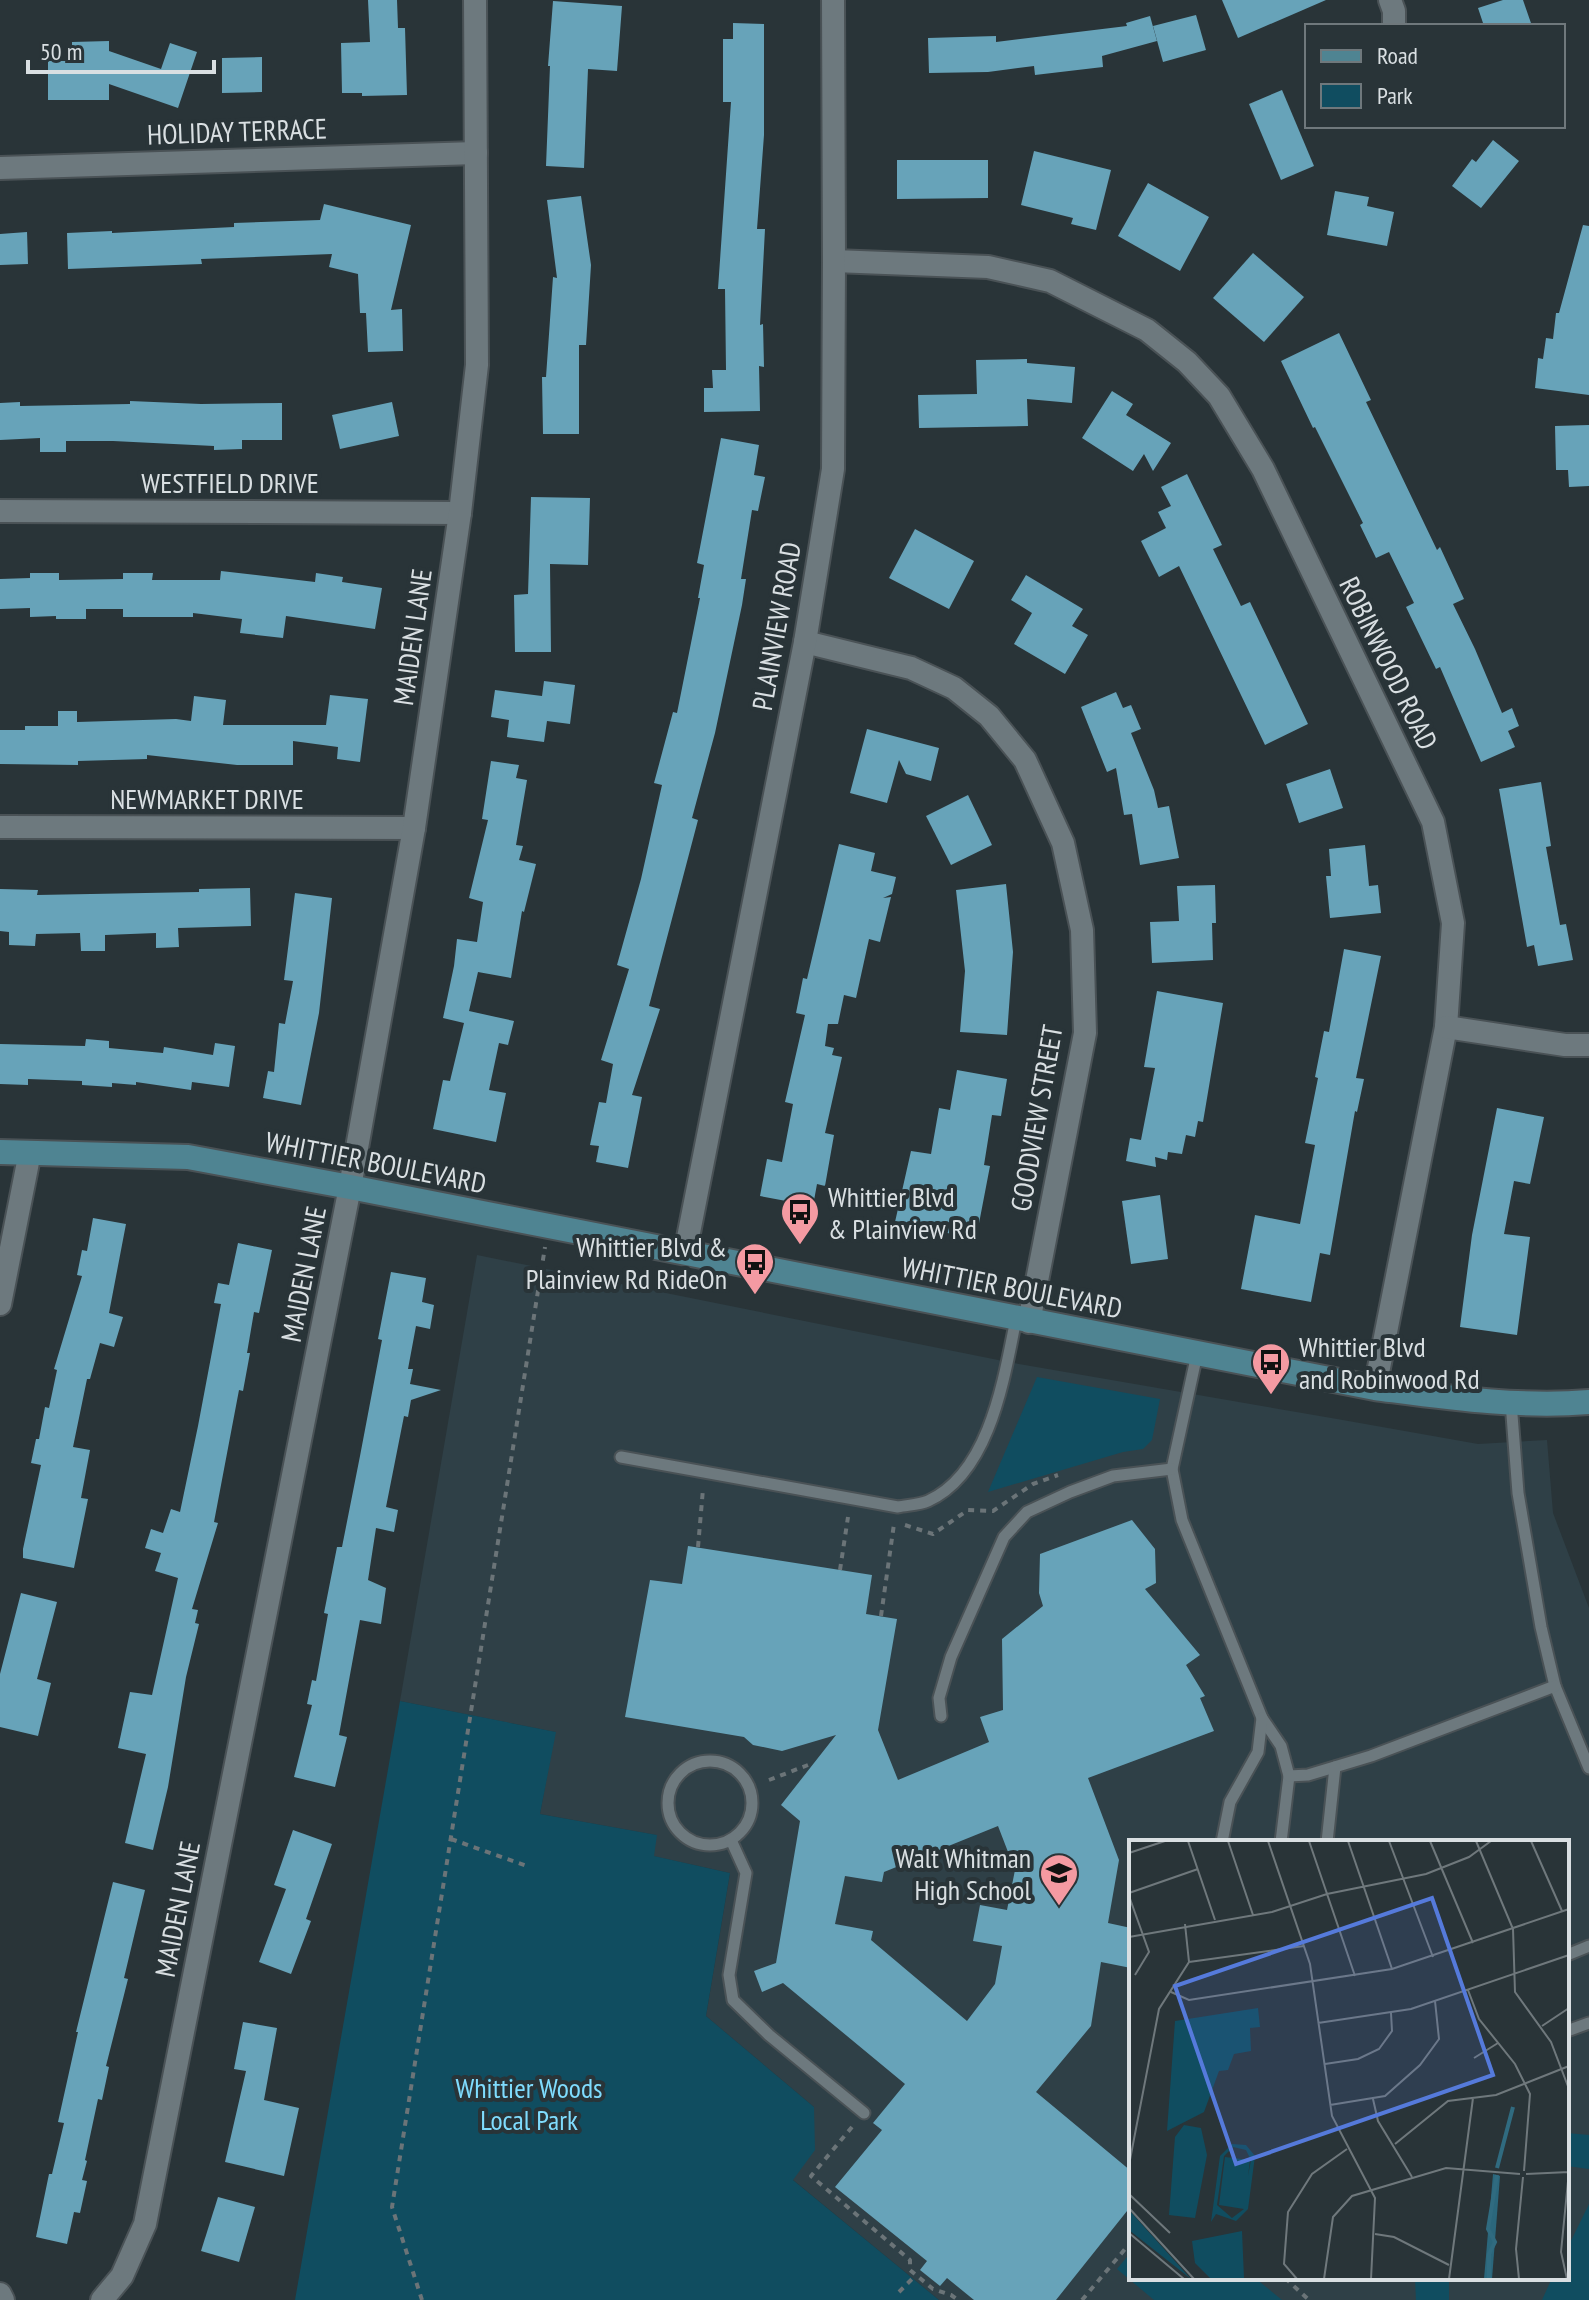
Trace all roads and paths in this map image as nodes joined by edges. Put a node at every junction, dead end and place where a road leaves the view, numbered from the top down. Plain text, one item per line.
1 (475, 0) edge
2 (833, 0) edge
3 (1390, 0) edge
4 (1394, 24) edge
5 (476, 153) junction
6 (0, 168) edge
7 (834, 261) junction
8 (0, 511) edge
9 (460, 513) junction
10 (805, 642) junction
11 (0, 827) edge
12 (414, 828) junction
13 (1446, 1027) junction
14 (1589, 1045) edge
15 (0, 1152) edge
16 (30, 1152) junction
17 (350, 1187) junction
18 (549, 1226) junction
19 (685, 1253) junction
20 (0, 1304) edge
21 (1022, 1320) junction
22 (1197, 1354) junction
23 (1375, 1388) junction
24 (1511, 1402) junction
25 (1589, 1402) edge
26 (621, 1457) dead end
27 (1172, 1469) junction
28 (1061, 1474) dead end
29 (703, 1489) dead end
30 (849, 1510) dead end
31 (698, 1547) dead end
32 (840, 1570) dead end
33 (881, 1616) dead end
34 (1555, 1686) junction
35 (941, 1716) dead end
36 (1262, 1718) junction
37 (808, 1765) dead end
38 (1335, 1767) junction
39 (1589, 1768) edge
40 (1289, 1776) junction
41 (769, 1780) dead end
42 (451, 1839) junction
43 (731, 1840) junction
44 (1222, 1840) edge
45 (1281, 1840) edge
46 (1327, 1840) edge
47 (530, 1867) dead end
48 (1589, 1946) edge
49 (1569, 1954) edge
50 (1589, 2023) edge
51 (1569, 2030) edge
52 (864, 2113) joint
53 (1129, 2244) edge
54 (916, 2275) junction
55 (1287, 2280) edge
56 (899, 2292) dead end
57 (0, 2294) edge
58 (3, 2300) edge
59 (102, 2300) edge
60 (422, 2300) edge
61 (958, 2300) edge
62 (1082, 2300) edge
63 (1309, 2300) edge

1 - 5 street, MAIDEN LANE
2 - 7 street, PLAINVIEW ROAD
3 - 4 street
5 - 6 street, HOLIDAY TERRACE
5 - 9 street, MAIDEN LANE
7 - 10 street, PLAINVIEW ROAD
7 - 13 street, ROBINWOOD ROAD
8 - 9 street, WESTFIELD DRIVE
9 - 12 street, MAIDEN LANE
10 - 19 street, PLAINVIEW ROAD
10 - 21 street, GOODVIEW STREET
11 - 12 street, NEWMARKET DRIVE
12 - 17 street, MAIDEN LANE
13 - 14 street
13 - 23 street, ROBINWOOD ROAD
15 - 16 street, WHITTIER BOULEVARD
16 - 17 street, WHITTIER BOULEVARD
16 - 20 street
17 - 18 street, WHITTIER BOULEVARD
17 - 59 street, MAIDEN LANE
18 - 19 street, WHITTIER BOULEVARD
18 - 42 path
19 - 21 street, WHITTIER BOULEVARD
21 - 22 street, WHITTIER BOULEVARD
21 - 26 lane
22 - 23 street, WHITTIER BOULEVARD
22 - 27 lane
23 - 24 street, WHITTIER BOULEVARD
24 - 25 street, WHITTIER BOULEVARD
24 - 34 lane
27 - 35 lane
27 - 36 lane
28 - 33 path
29 - 31 path
30 - 32 path
34 - 38 lane
34 - 39 lane
36 - 40 lane
36 - 44 lane
37 - 41 path
38 - 40 lane
38 - 46 lane
40 - 45 lane
42 - 47 path
42 - 60 path
43 - 43 lane
43 - 52 lane
48 - 49 lane
50 - 51 lane
52 - 54 path
53 - 62 path
54 - 56 path
54 - 61 path
55 - 63 path
57 - 58 street

